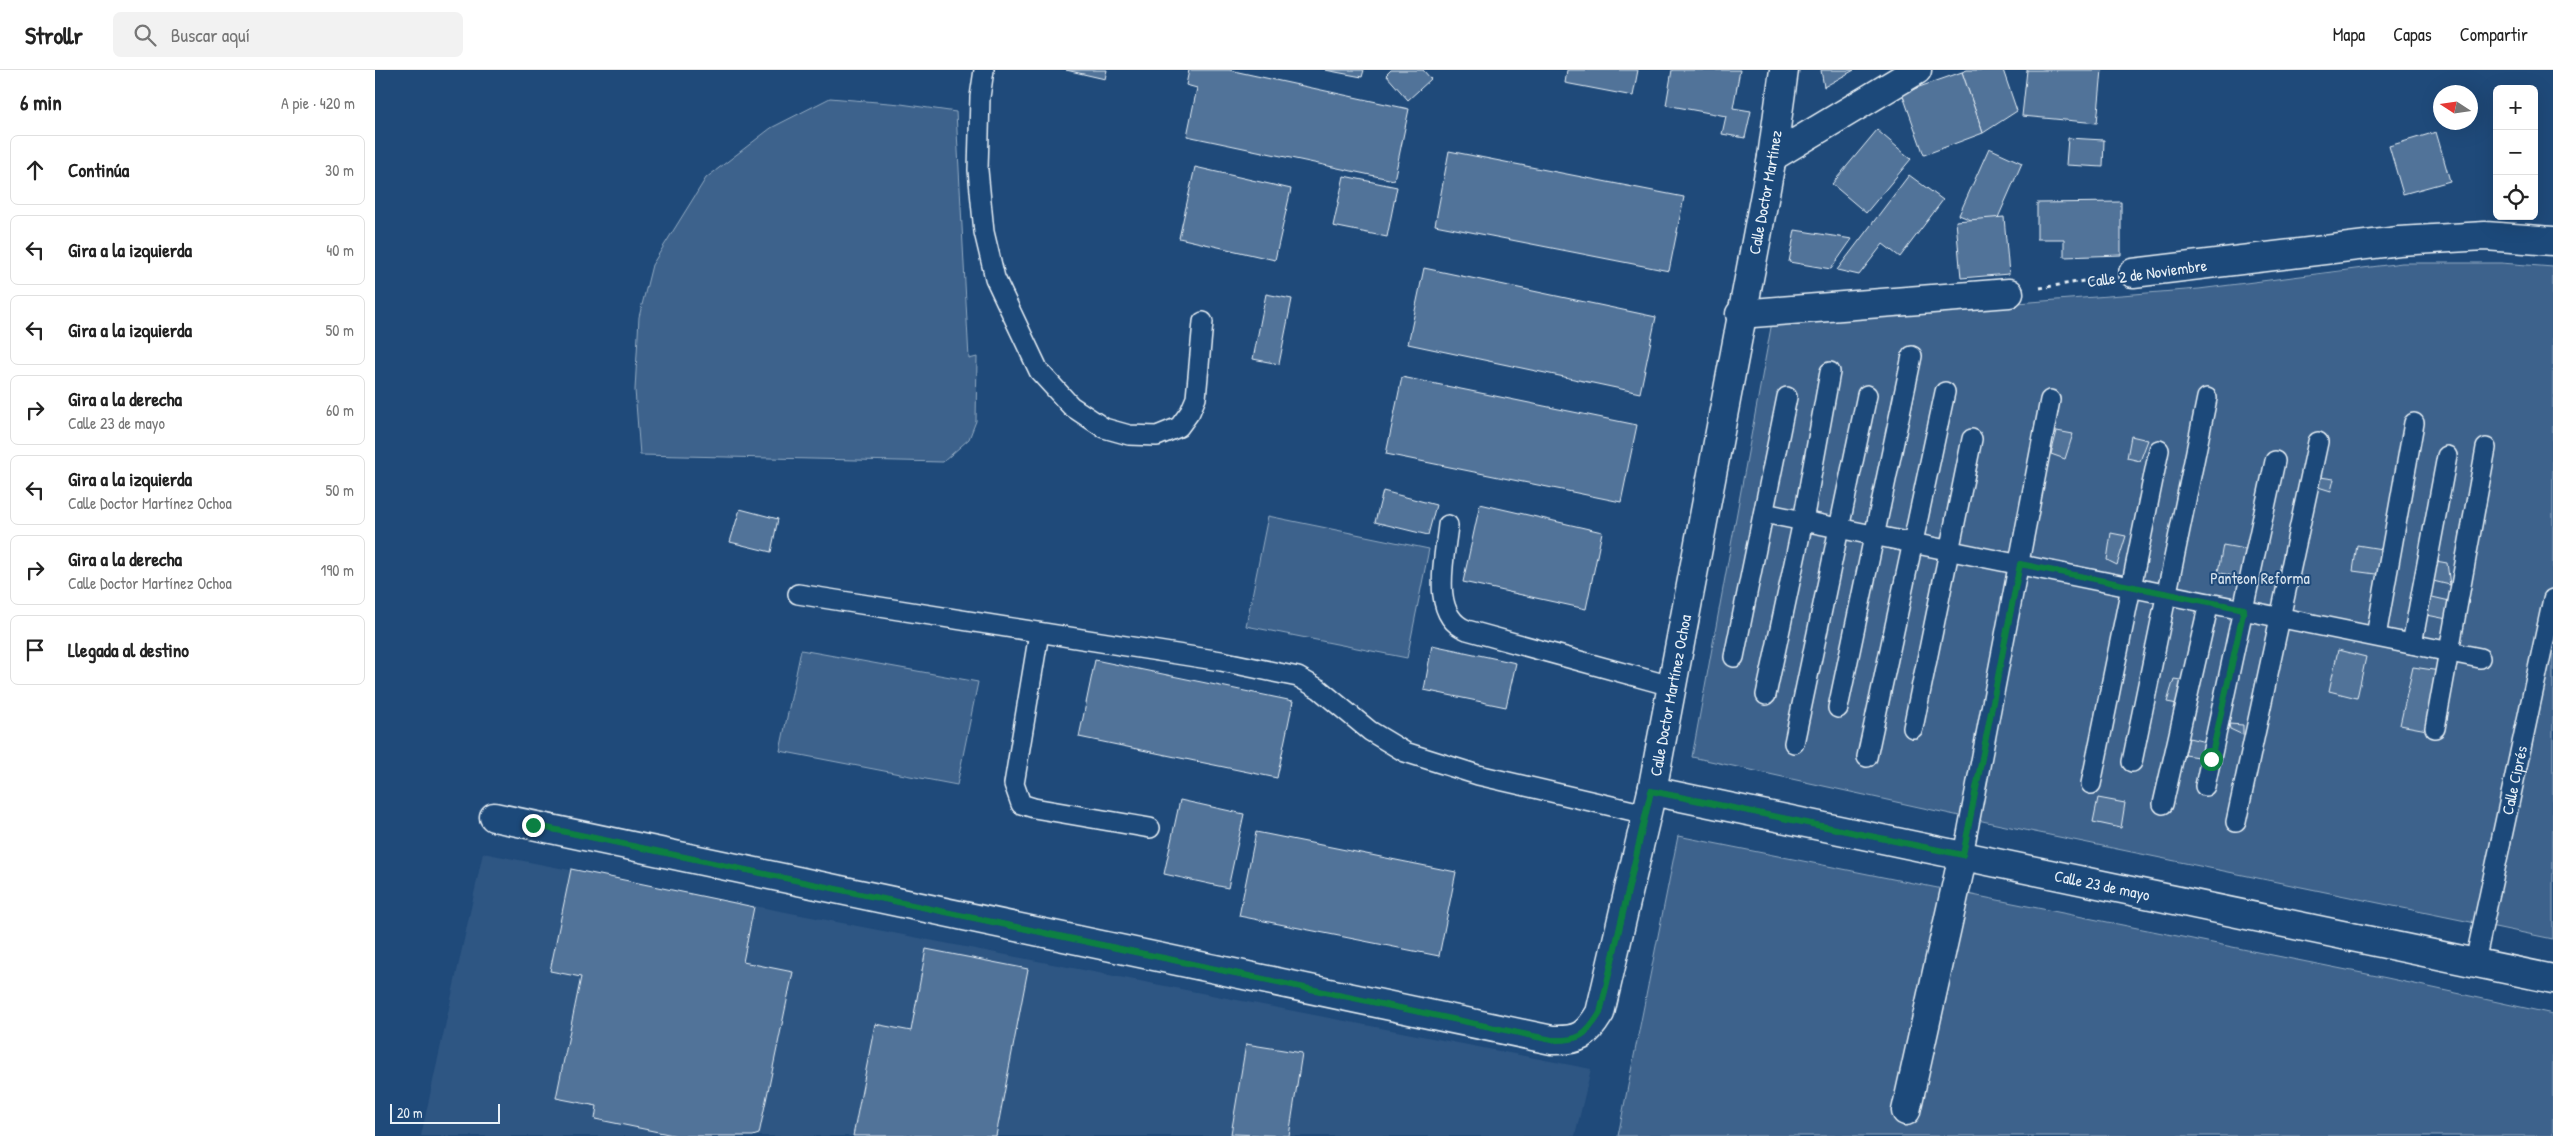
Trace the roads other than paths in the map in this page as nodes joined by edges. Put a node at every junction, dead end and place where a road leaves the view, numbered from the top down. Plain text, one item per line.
1 (984, 70) edge
2 (1784, 70) edge
3 (1917, 70) edge
4 (1772, 156) junction
5 (2553, 241) edge
6 (2133, 273) road end
7 (2009, 293) road end
8 (1740, 314) junction
9 (1203, 322) dead end
10 (1913, 356) dead end
11 (1829, 372) dead end
12 (1945, 392) dead end
13 (1867, 394) dead end
14 (1787, 397) dead end
15 (2207, 398) dead end
16 (2051, 400) dead end
17 (2414, 423) dead end
18 (1972, 439) dead end
19 (2318, 442) dead end
20 (2486, 448) dead end
21 (2159, 450) dead end
22 (2447, 456) dead end
23 (2275, 461) dead end
24 (1764, 513) junction
25 (1803, 521) junction
26 (1448, 526) dead end
27 (1837, 528) junction
28 (1873, 535) junction
29 (1911, 543) junction
30 (1948, 550) junction
31 (2020, 564) junction
32 (2130, 587) junction
33 (798, 594) dead end
34 (2167, 594) junction
35 (2553, 599) edge
36 (2209, 603) junction
37 (2244, 609) junction
38 (2281, 617) junction
39 (1039, 633) junction
40 (2376, 636) junction
41 (2412, 644) junction
42 (2449, 651) junction
43 (1733, 657) dead end
44 (2480, 658) dead end
45 (1671, 686) junction
46 (1766, 695) dead end
47 (1838, 708) dead end
48 (1913, 728) dead end
49 (2435, 728) dead end
50 (1793, 743) dead end
51 (1867, 756) dead end
52 (2132, 762) dead end
53 (2091, 784) dead end
54 (2205, 786) dead end
55 (1649, 802) junction
56 (2163, 804) dead end
57 (494, 816) dead end
58 (2236, 822) dead end
59 (1150, 828) dead end
60 (1963, 855) junction
61 (2475, 962) junction
62 (2553, 979) edge
63 (1906, 1111) dead end

1 - 9 lane
2 - 4 street, Calle Doctor Martínez
3 - 4 street
4 - 8 street, Calle Doctor Martínez
5 - 6 street, Calle 2 de Noviembre
7 - 8 street
8 - 45 street, Calle Doctor Martínez Ochoa
10 - 28 lane
11 - 25 lane
12 - 29 lane
13 - 27 lane
14 - 24 lane
15 - 34 lane
16 - 31 lane
17 - 40 lane
18 - 30 lane
19 - 38 lane
20 - 42 lane
21 - 32 lane
22 - 41 lane
23 - 37 lane
24 - 25 lane
24 - 43 lane
25 - 27 lane
25 - 46 lane
26 - 45 lane
27 - 28 lane
27 - 50 lane
28 - 29 lane
28 - 47 lane
29 - 30 lane
29 - 51 lane
30 - 31 lane
30 - 48 lane
31 - 32 lane
31 - 60 lane
32 - 34 lane
32 - 53 lane
33 - 39 lane
34 - 36 lane
34 - 52 lane
35 - 61 lane, Calle Ciprés
36 - 37 lane
36 - 56 lane
37 - 38 lane
37 - 54 lane
38 - 40 lane
38 - 58 lane
39 - 55 lane
39 - 59 lane
40 - 41 lane
41 - 42 lane
42 - 44 lane
42 - 49 lane
45 - 55 street, Calle Doctor Martínez Ochoa
55 - 57 street, Calle Doctor Martínez Ochoa
55 - 60 street, Calle 23 de mayo
60 - 61 street, Calle 23 de mayo
60 - 63 street
61 - 62 street, Calle 23 de mayo

